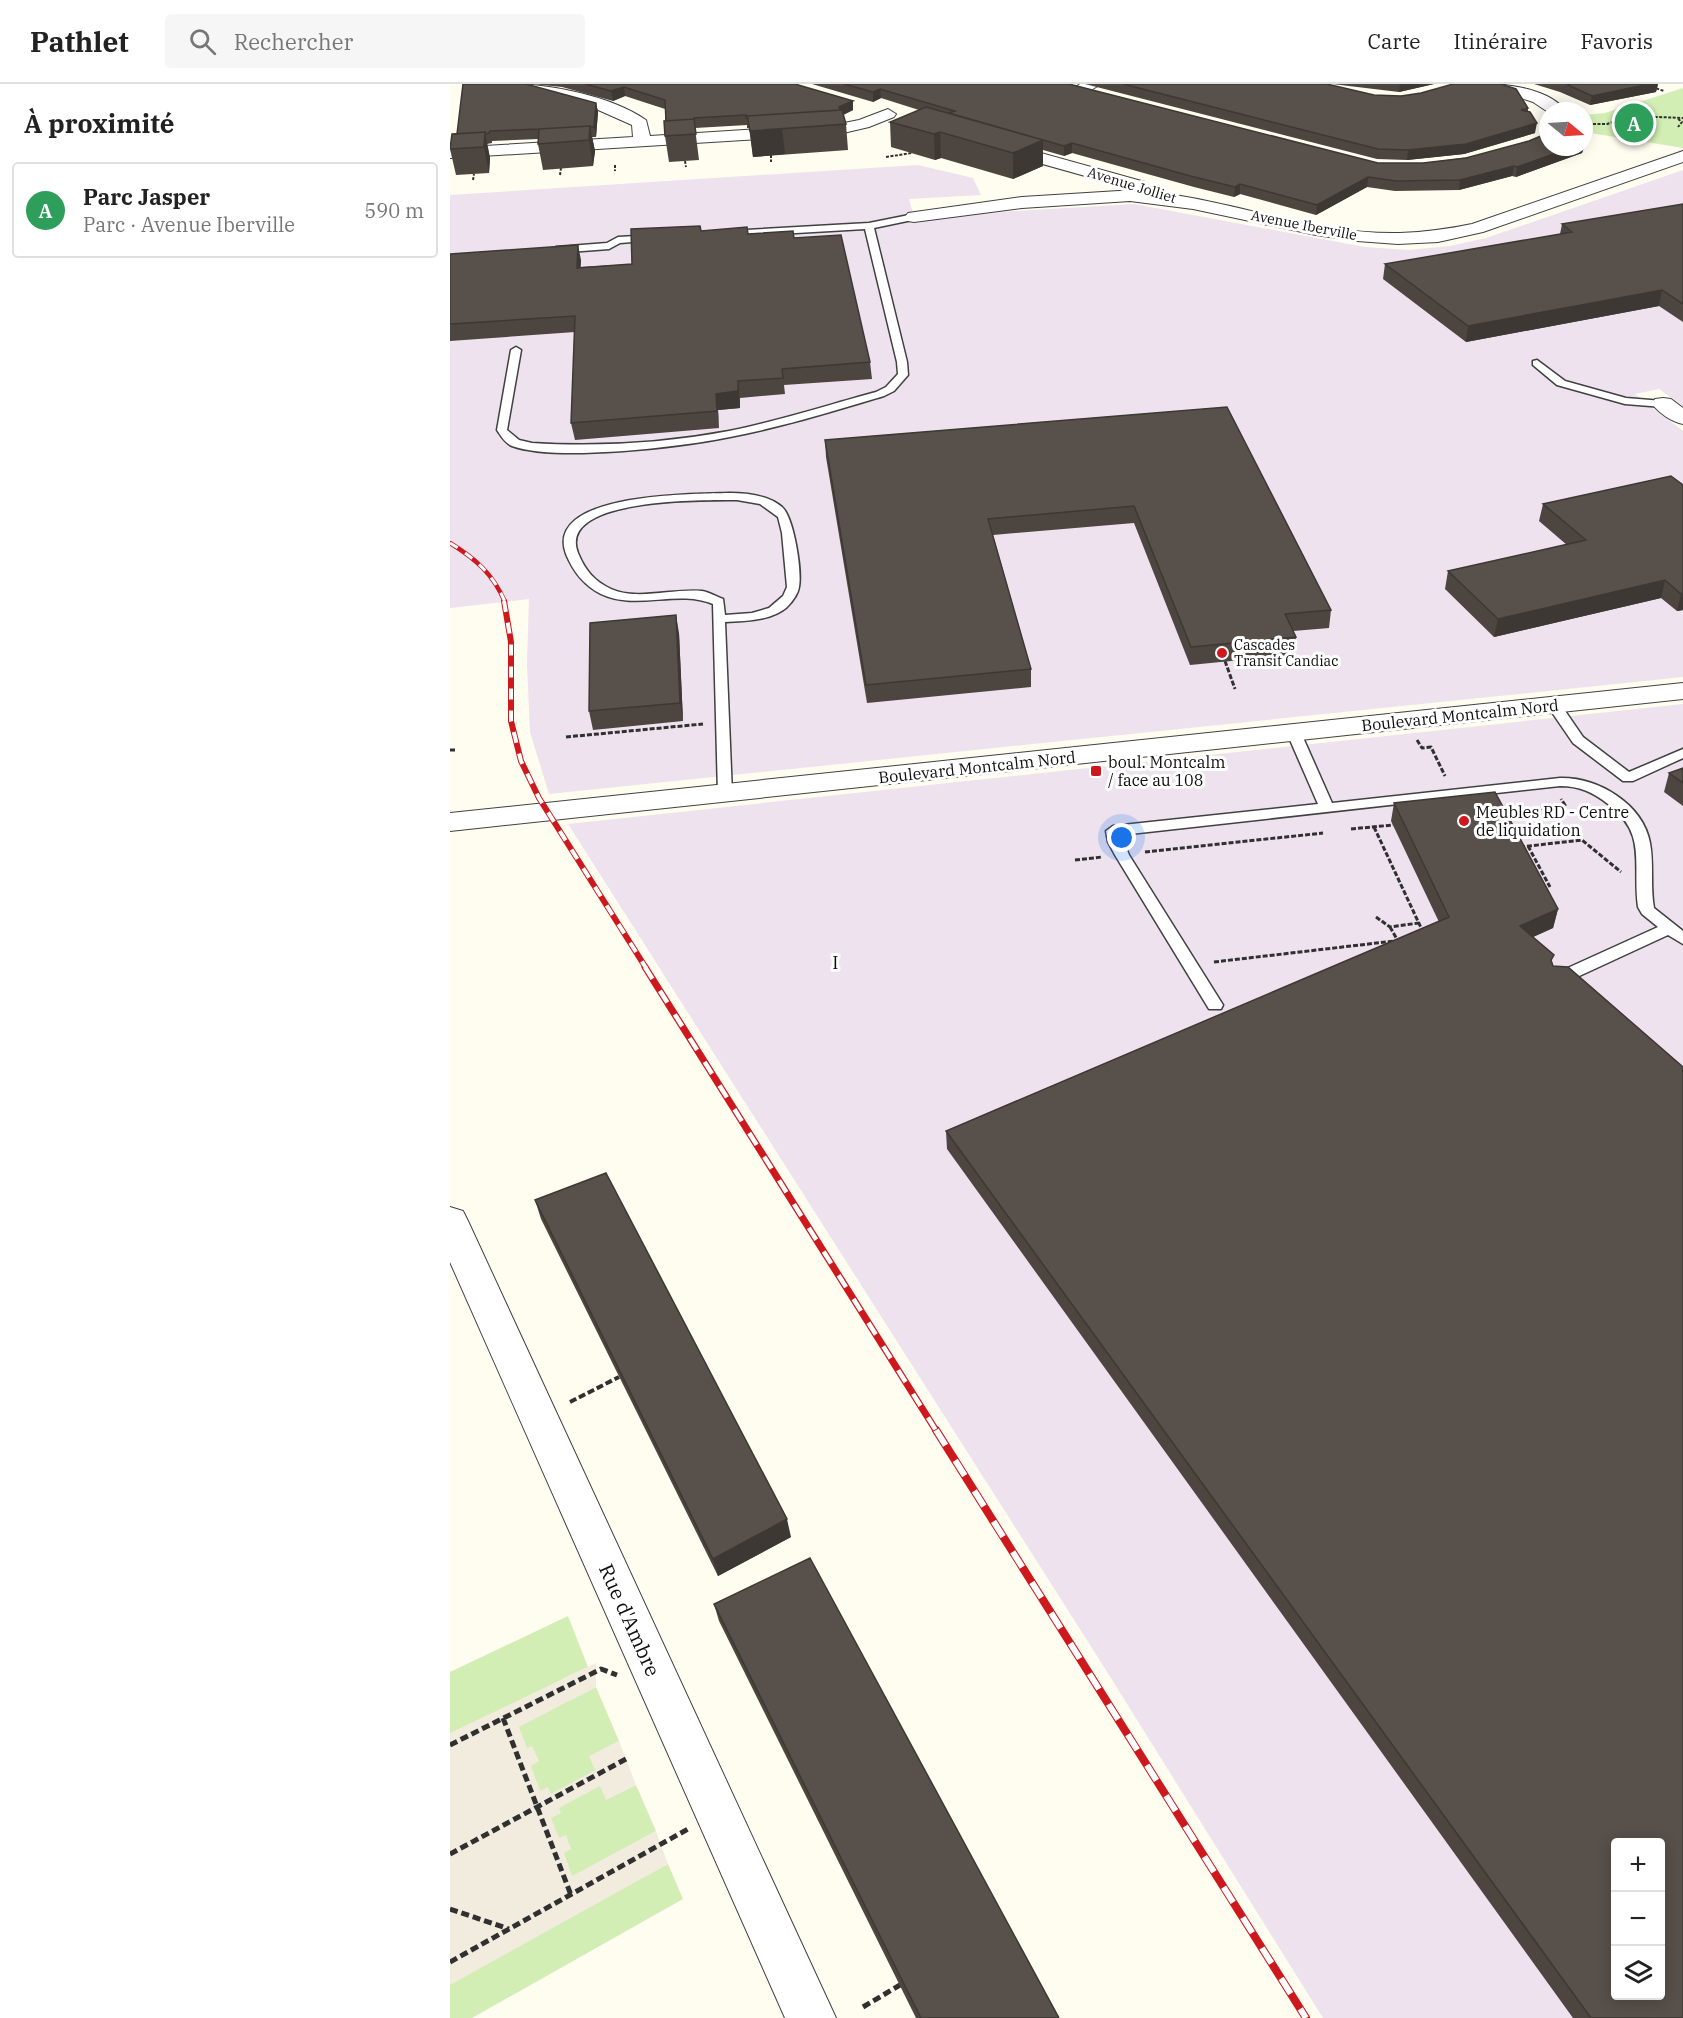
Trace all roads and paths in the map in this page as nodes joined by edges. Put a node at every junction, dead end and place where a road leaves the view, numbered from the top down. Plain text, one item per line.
1 (517, 84) edge
2 (1492, 84) edge
3 (1645, 88) dead end
4 (1664, 91) dead end
5 (1544, 102) edge
6 (866, 107) edge
7 (888, 114) junction
8 (1678, 118) junction
9 (1683, 118) edge
10 (908, 120) edge
11 (1593, 123) edge
12 (1612, 123) junction
13 (1678, 127) dead end
14 (1644, 132) dead end
15 (642, 141) junction
16 (990, 143) edge
17 (450, 153) edge
18 (912, 153) edge
19 (771, 155) edge
20 (1683, 156) edge
21 (886, 157) dead end
22 (685, 161) edge
23 (771, 162) edge
24 (615, 165) dead end
25 (686, 167) edge
26 (561, 168) edge
27 (1079, 169) junction
28 (615, 171) dead end
29 (474, 174) edge
30 (561, 175) edge
31 (473, 180) edge
32 (1107, 196) junction
33 (1186, 202) junction
34 (914, 217) joint
35 (869, 226) junction
36 (712, 235) edge
37 (667, 237) edge
38 (542, 250) edge
39 (516, 350) dead end
40 (1537, 363) dead end
41 (1663, 404) joint
42 (1683, 418) edge
43 (719, 618) junction
44 (1225, 662) edge
45 (1235, 689) dead end
46 (1683, 691) edge
47 (1554, 705) junction
48 (639, 725) edge
49 (699, 725) dead end
50 (640, 731) junction
51 (1294, 733) junction
52 (1413, 734) dead end
53 (566, 737) dead end
54 (450, 750) edge
55 (456, 750) dead end
56 (1683, 753) edge
57 (1449, 784) dead end
58 (725, 794) junction
59 (1565, 805) dead end
60 (1327, 808) junction
61 (1493, 814) edge
62 (450, 822) edge
63 (1393, 825) edge
64 (1374, 827) junction
65 (1351, 829) dead end
66 (1323, 832) dead end
67 (1528, 846) junction
68 (1510, 848) edge
69 (1138, 853) dead end
70 (1107, 856) dead end
71 (1076, 860) dead end
72 (1539, 867) junction
73 (1530, 868) edge
74 (1630, 879) dead end
75 (1550, 887) dead end
76 (1376, 917) dead end
77 (1419, 923) junction
78 (1390, 927) junction
79 (1670, 928) junction
80 (1426, 938) edge
81 (1683, 939) edge
82 (1407, 940) edge
83 (1398, 941) junction
84 (1208, 963) dead end
85 (1556, 980) edge
86 (1215, 1005) dead end
87 (450, 1221) edge
88 (619, 1377) edge
89 (570, 1402) dead end
90 (619, 1676) dead end
91 (503, 1718) junction
92 (450, 1745) edge
93 (626, 1759) dead end
94 (537, 1807) junction
95 (689, 1828) dead end
96 (450, 1854) edge
97 (571, 1894) junction
98 (450, 1909) edge
99 (509, 1929) junction
100 (450, 1962) edge
101 (900, 1985) edge
102 (863, 2007) dead end
103 (811, 2018) edge

1 - 15 street
2 - 5 street
3 - 4 path
6 - 7 street
7 - 10 street
7 - 15 street
8 - 9 path
8 - 12 path
8 - 13 path
11 - 12 path
12 - 14 path
15 - 17 street
16 - 27 street, Avenue Jolliet
18 - 21 path
19 - 23 path
20 - 33 street, Avenue Iberville
22 - 25 path
24 - 28 path
26 - 30 path
27 - 32 street, Avenue Jolliet
27 - 33 street, Avenue Jolliet
29 - 31 path
32 - 33 street, Avenue Iberville
32 - 34 street, Avenue Iberville
34 - 35 lane
35 - 36 lane
35 - 39 lane
37 - 38 lane
40 - 41 lane
41 - 42 street
43 - 43 lane
43 - 58 lane
44 - 45 path
46 - 47 street, Boulevard Montcalm Nord
47 - 51 street, Boulevard Montcalm Nord
47 - 56 lane
48 - 50 path
49 - 50 path
50 - 53 path
51 - 58 street, Boulevard Montcalm Nord
51 - 60 lane
52 - 57 path
54 - 55 path
58 - 62 street, Boulevard Montcalm Nord
59 - 61 path
60 - 79 lane
60 - 86 lane
63 - 64 path
64 - 65 path
64 - 77 path
66 - 69 path
67 - 68 path
67 - 72 path
67 - 74 path
70 - 71 path
72 - 73 path
72 - 75 path
76 - 78 path
77 - 78 path
77 - 80 path
78 - 83 path
79 - 81 lane
79 - 85 lane
82 - 83 path
83 - 84 path
87 - 103 street, Rue d'Ambre
88 - 89 path
90 - 91 path
91 - 92 path
91 - 94 path
93 - 94 path
94 - 96 path
94 - 97 path
95 - 97 path
97 - 99 path
98 - 99 path
99 - 100 path
101 - 102 path

